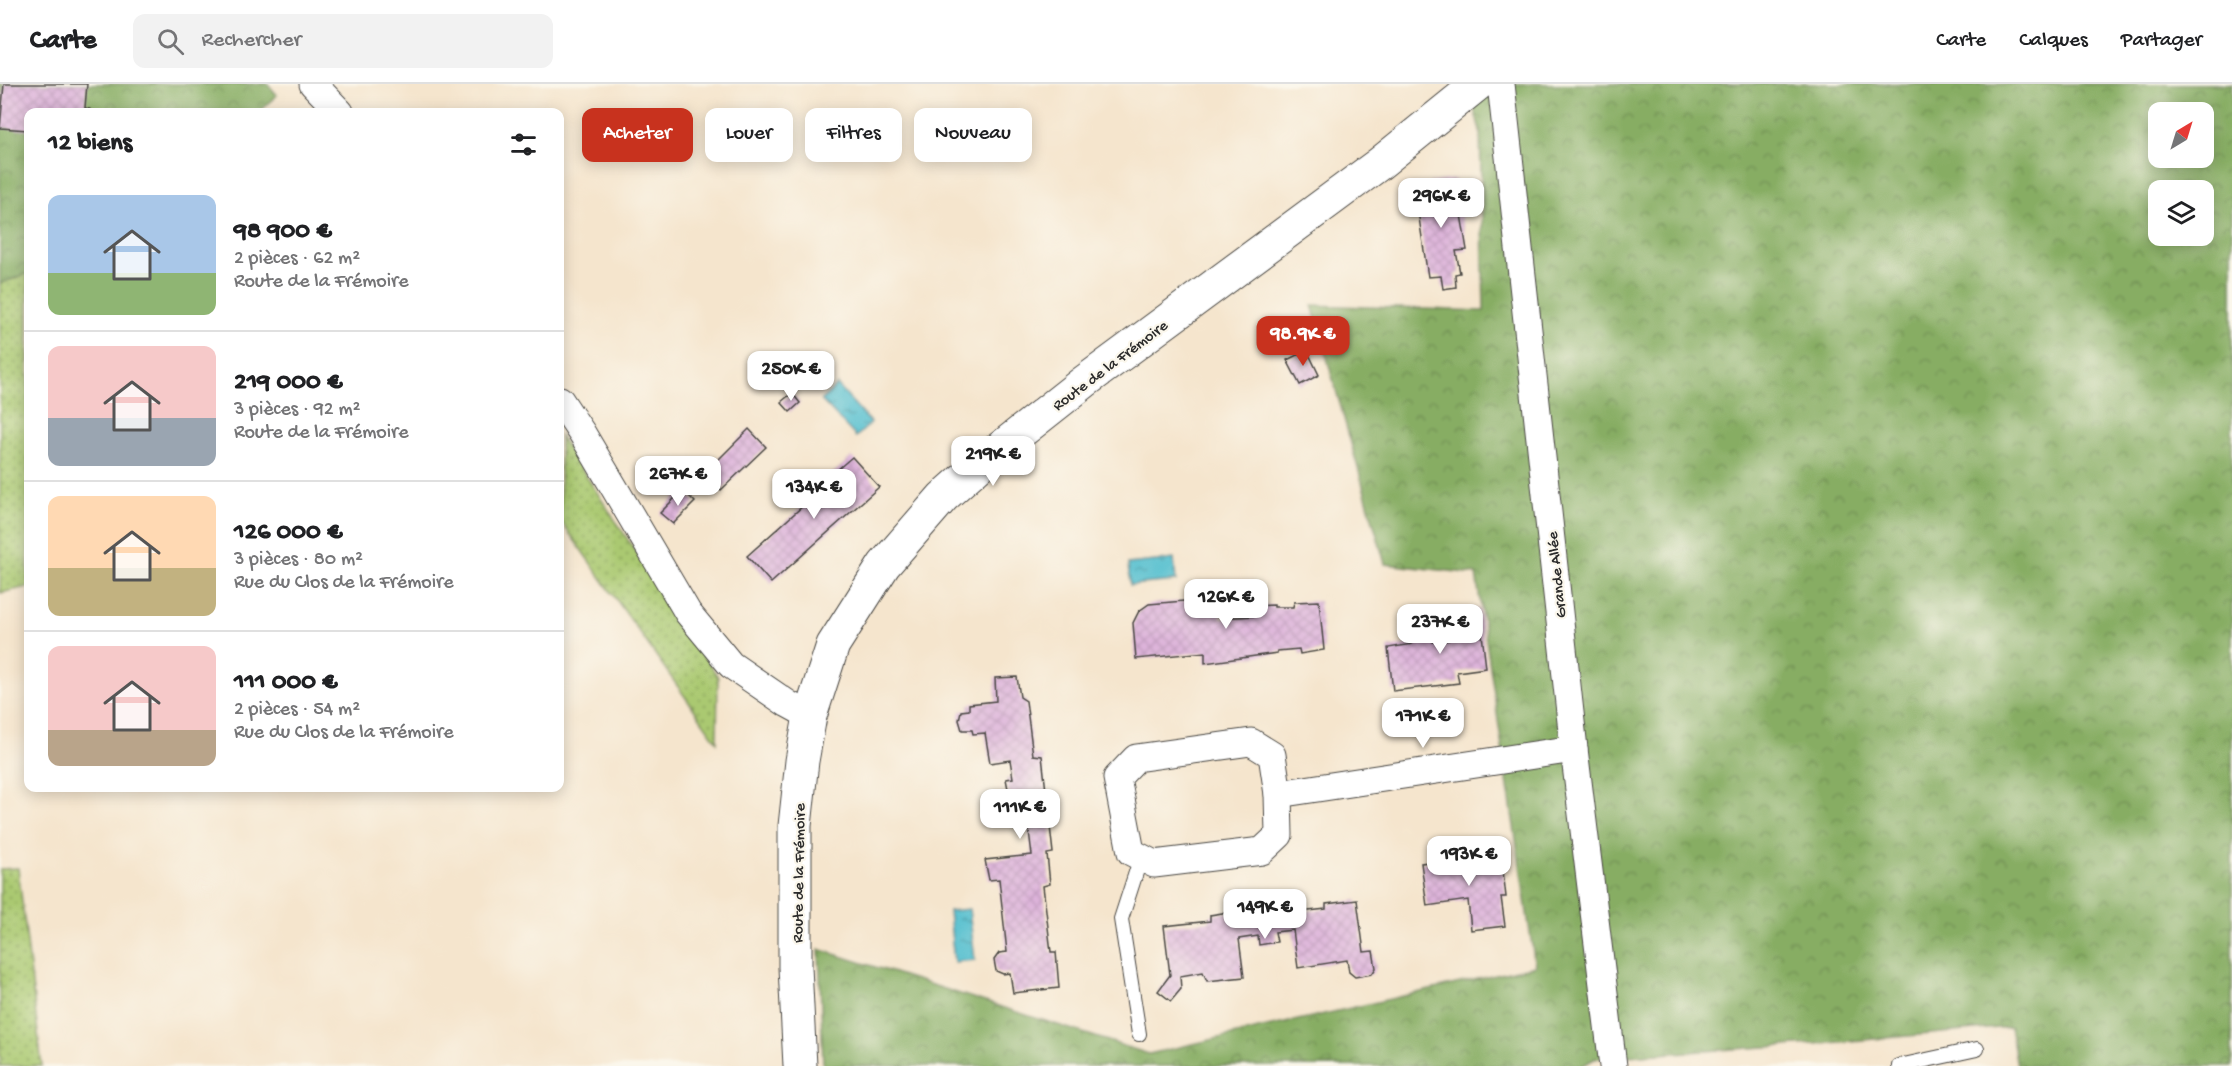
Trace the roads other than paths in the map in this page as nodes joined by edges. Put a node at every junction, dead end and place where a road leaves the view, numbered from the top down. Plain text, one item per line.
1 (313, 84) edge
2 (1478, 84) edge
3 (1501, 84) edge
4 (336, 108) edge
5 (564, 406) edge
6 (810, 716) junction
7 (1574, 749) junction
8 (1278, 794) junction
9 (1141, 857) junction
10 (1139, 1034) dead end
11 (1977, 1049) dead end
12 (800, 1066) edge
13 (1613, 1066) edge
14 (1899, 1066) edge

1 - 4 street
2 - 6 street, Route de la Frémoire
3 - 7 street, Grande Allée
5 - 6 street
6 - 12 street, Route de la Frémoire
7 - 8 street
7 - 13 street, Grande Allée
8 - 9 street
8 - 9 street
9 - 10 lane
11 - 14 lane

